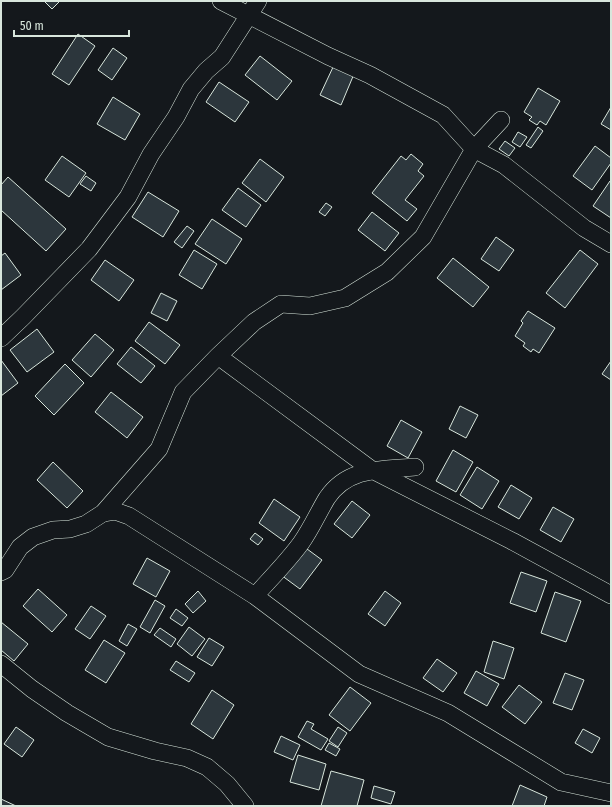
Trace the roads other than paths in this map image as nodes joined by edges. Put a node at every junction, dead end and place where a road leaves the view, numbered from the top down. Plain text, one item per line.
1 (221, 1) edge
2 (254, 8) edge
3 (501, 120) dead end
4 (474, 149) junction
5 (611, 244) edge
6 (1, 338) edge
7 (218, 356) junction
8 (415, 467) dead end
9 (372, 470) junction
10 (103, 513) junction
11 (1, 572) edge
12 (611, 595) edge
13 (255, 596) junction
14 (1, 664) edge
15 (611, 792) edge
16 (245, 806) edge

1 - 2 street
2 - 4 street
2 - 6 street
3 - 4 street
4 - 5 street
4 - 7 street
7 - 9 street
7 - 10 street
8 - 9 street
9 - 12 street
9 - 13 street
10 - 11 street
10 - 13 street
13 - 15 street
14 - 16 street

